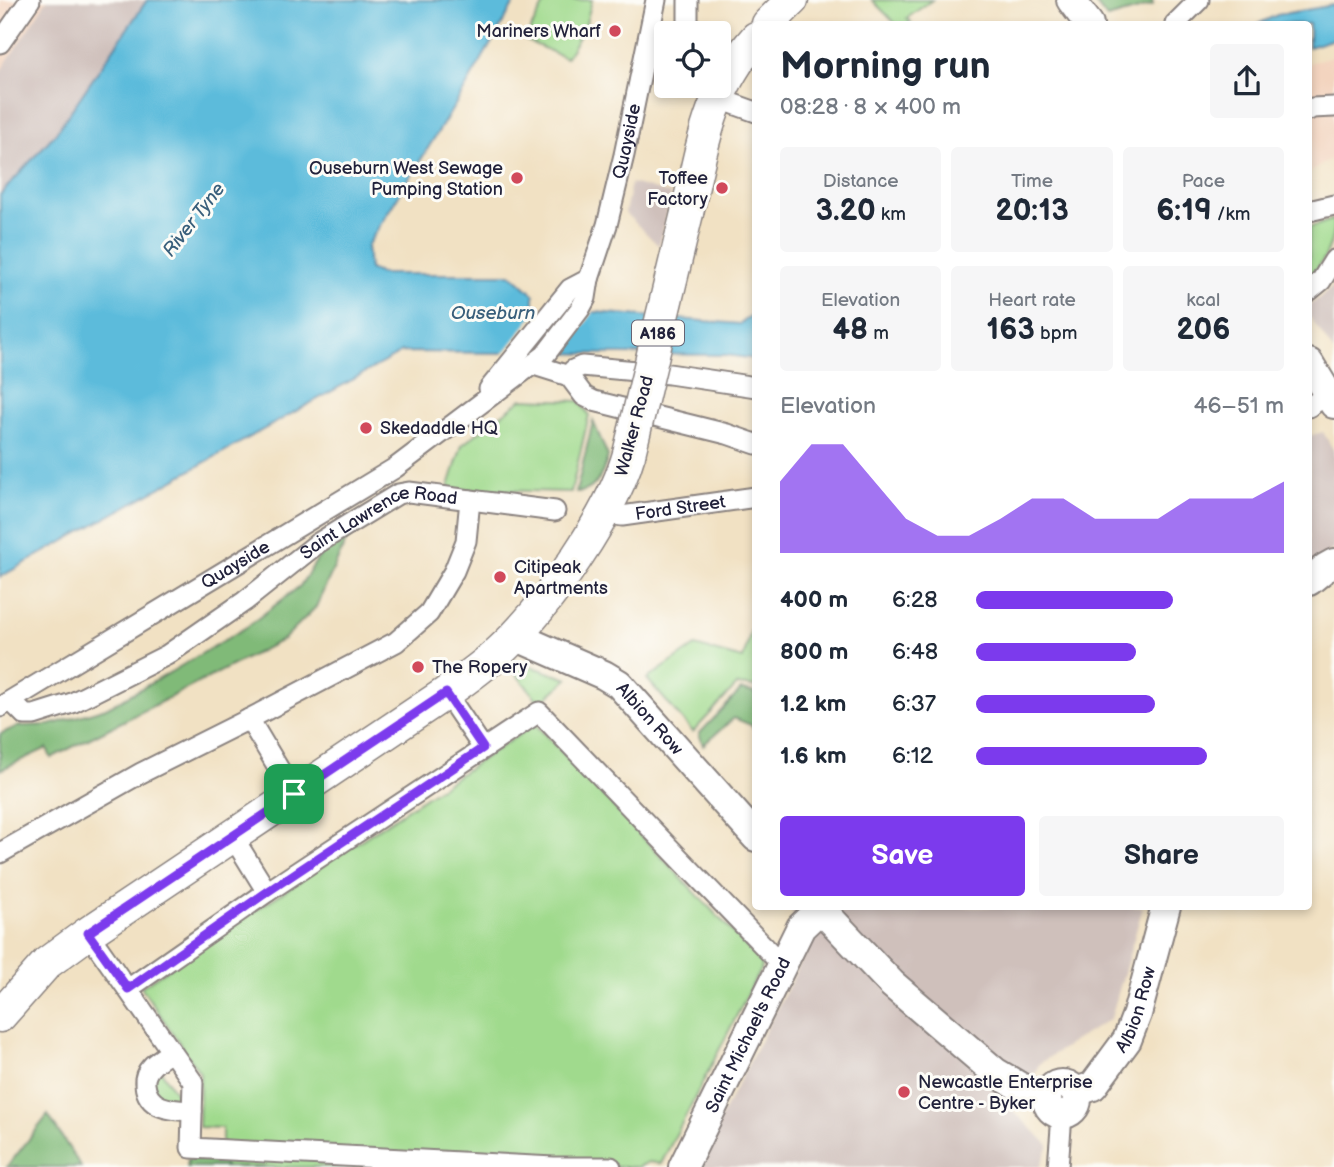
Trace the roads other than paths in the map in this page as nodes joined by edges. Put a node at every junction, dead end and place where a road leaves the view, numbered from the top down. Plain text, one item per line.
1 (30, 0) edge
2 (656, 0) edge
3 (688, 0) edge
4 (792, 0) edge
5 (1072, 0) edge
6 (1199, 0) edge
7 (688, 21) edge
8 (771, 21) edge
9 (1088, 21) edge
10 (1178, 21) edge
11 (0, 43) edge
12 (716, 98) edge
13 (718, 98) edge
14 (1334, 107) edge
15 (1312, 108) edge
16 (752, 111) edge
17 (1334, 205) edge
18 (1312, 210) edge
19 (1334, 260) edge
20 (589, 279) junction
21 (1312, 288) edge
22 (533, 358) junction
23 (1312, 371) edge
24 (571, 373) junction
25 (752, 386) edge
26 (1324, 402) edge
27 (752, 443) edge
28 (752, 498) edge
29 (470, 500) junction
30 (555, 511) dead end
31 (602, 513) junction
32 (1334, 563) edge
33 (1312, 579) edge
34 (516, 636) junction
35 (446, 693) junction
36 (6, 704) edge
37 (249, 719) junction
38 (483, 748) junction
39 (294, 794) junction
40 (752, 833) edge
41 (233, 837) junction
42 (0, 853) edge
43 (267, 892) junction
44 (817, 910) edge
45 (821, 910) edge
46 (1166, 910) edge
47 (88, 933) junction
48 (783, 966) junction
49 (128, 989) junction
50 (0, 1017) edge
51 (171, 1052) junction
52 (1062, 1101) junction
53 (192, 1111) junction
54 (611, 1167) edge
55 (683, 1167) edge
56 (1058, 1167) edge

1 - 11 street
2 - 20 street, Quayside
3 - 7 street
4 - 8 main road
5 - 9 street
6 - 10 street
12 - 31 main road, Walker Road / A186, bridge
13 - 16 street
14 - 15 street
17 - 18 street
19 - 21 street
20 - 22 street, Quayside
20 - 22 street
22 - 24 street
22 - 36 street, Quayside
23 - 26 street
24 - 25 street
24 - 27 street
28 - 31 street, Ford Street
29 - 30 street
29 - 36 street, Saint Lawrence Road
29 - 37 street, Saint Lawrence Road
31 - 34 main road, Walker Road / A186
32 - 33 street
34 - 35 main road, Walker Road / A186
34 - 40 street, Albion Row
35 - 38 street
35 - 39 main road, Walker Road / A186
37 - 39 street
37 - 42 street, Saint Lawrence Road
38 - 43 street
38 - 48 street
39 - 41 main road, Walker Road / A186
41 - 43 street
41 - 47 main road, Walker Road / A186
43 - 49 street
44 - 48 street, Saint Michael's Road
45 - 52 street
46 - 52 street, Albion Row
47 - 49 street
47 - 50 main road, Walker Road / A186
48 - 55 street, Saint Michael's Road
49 - 51 street
51 - 53 street
51 - 53 street
52 - 56 street
53 - 54 street

